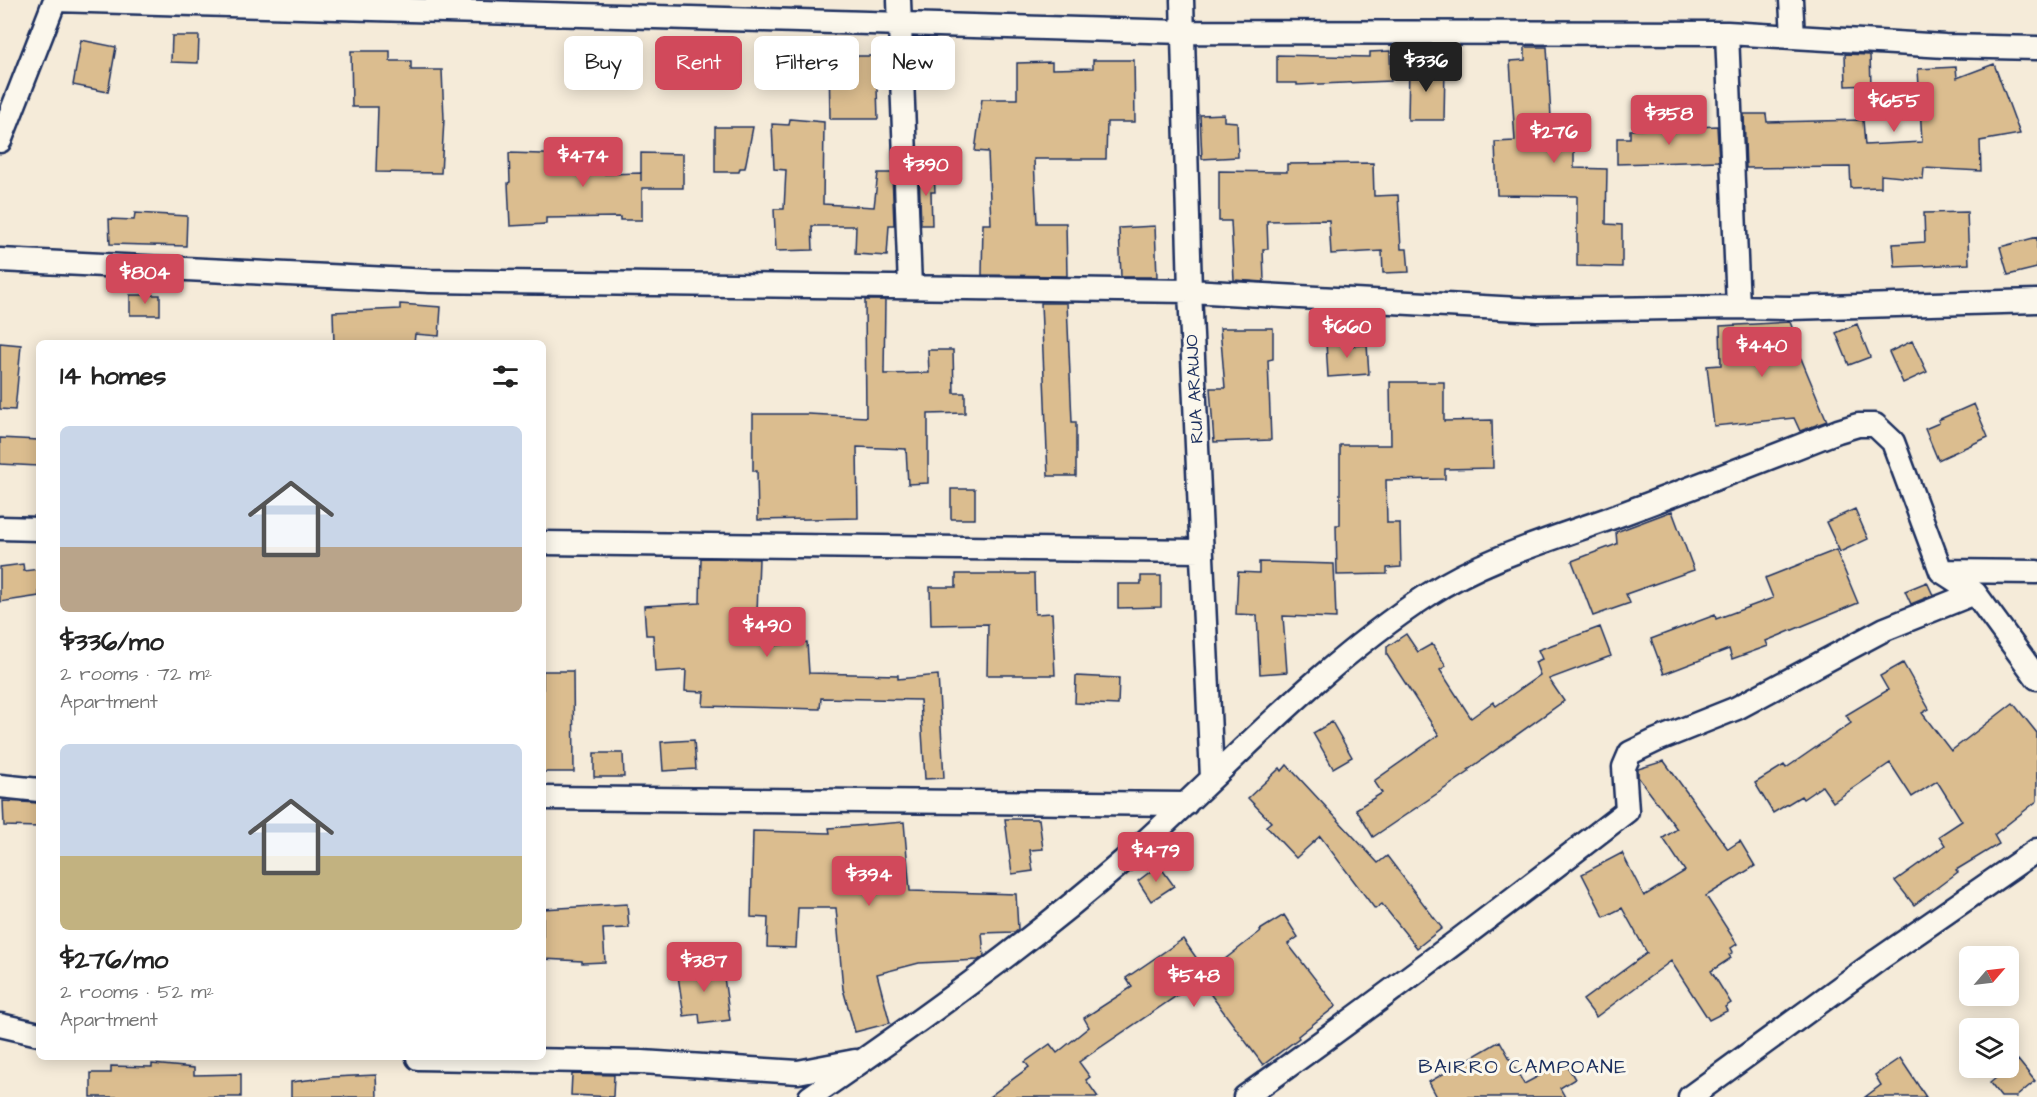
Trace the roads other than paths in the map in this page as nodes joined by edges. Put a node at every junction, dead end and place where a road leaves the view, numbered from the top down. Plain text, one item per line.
1 (55, 0) edge
2 (899, 0) edge
3 (1182, 0) edge
4 (1791, 0) edge
5 (900, 23) junction
6 (1184, 32) junction
7 (1727, 33) junction
8 (1792, 37) junction
9 (2037, 48) edge
10 (0, 141) edge
11 (0, 260) edge
12 (910, 287) junction
13 (1190, 291) junction
14 (2037, 301) edge
15 (1738, 307) junction
16 (0, 528) edge
17 (36, 529) edge
18 (546, 543) edge
19 (1201, 551) junction
20 (1941, 571) junction
21 (2037, 572) edge
22 (1975, 593) junction
23 (2037, 678) edge
24 (1212, 778) junction
25 (0, 786) edge
26 (36, 790) edge
27 (546, 798) edge
28 (1185, 804) junction
29 (2037, 850) edge
30 (0, 1025) edge
31 (36, 1033) edge
32 (867, 1058) junction
33 (530, 1060) edge
34 (810, 1097) edge
35 (1245, 1097) edge
36 (1690, 1097) edge

1 - 5 street
1 - 10 street
2 - 5 street
3 - 6 street, RUA ARAUJO
4 - 8 street
5 - 6 street
5 - 12 street
6 - 7 street
6 - 13 street, RUA ARAUJO
7 - 8 street
7 - 15 street
8 - 9 street
11 - 12 street
12 - 13 street
13 - 15 street
13 - 19 street, RUA ARAUJO
14 - 15 street
16 - 17 street
18 - 19 street
19 - 24 street, RUA ARAUJO
20 - 21 street
20 - 22 street
20 - 24 street
22 - 23 street
22 - 35 street
24 - 28 street
25 - 26 street
27 - 28 street
28 - 32 street
29 - 36 street
30 - 31 street
32 - 33 street
32 - 34 street

